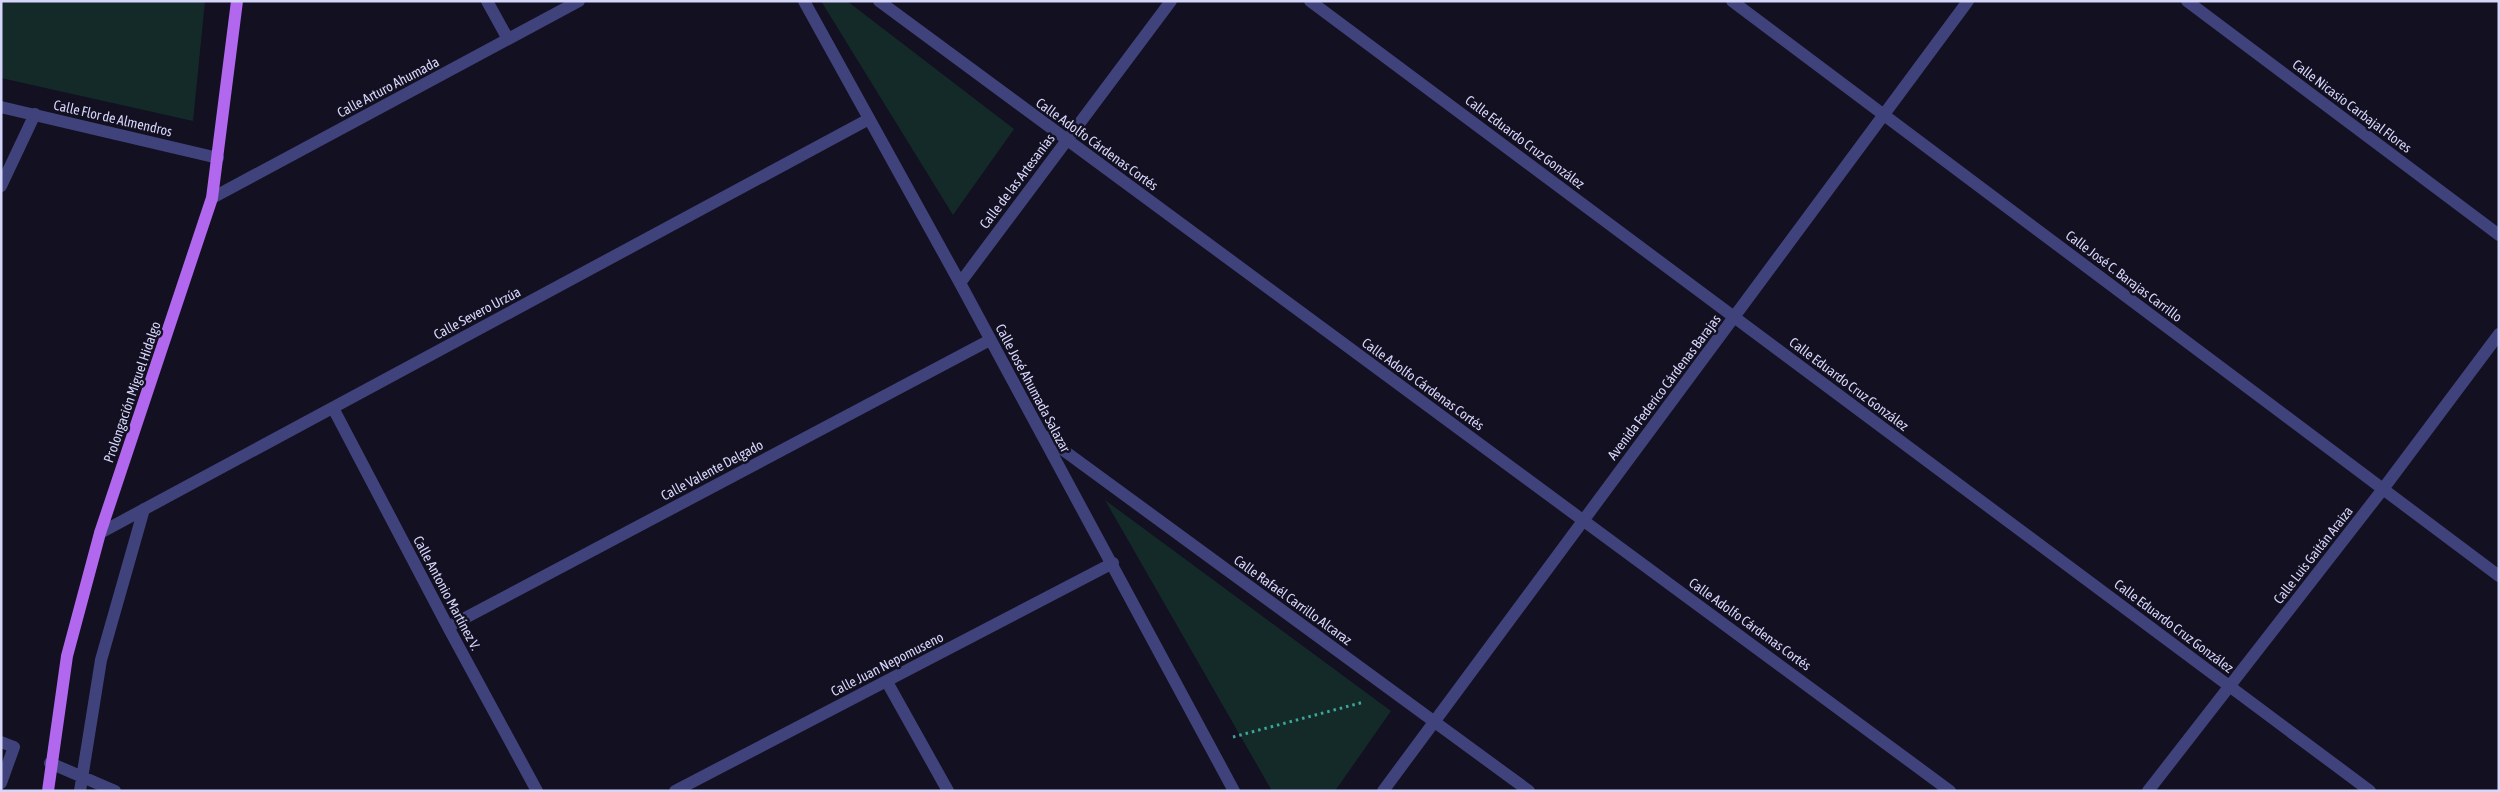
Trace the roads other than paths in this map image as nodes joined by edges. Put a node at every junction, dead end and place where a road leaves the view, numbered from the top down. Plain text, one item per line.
1 (237, 1) edge
2 (487, 1) edge
3 (579, 1) edge
4 (804, 1) edge
5 (879, 1) edge
6 (1171, 1) edge
7 (1310, 1) edge
8 (1732, 1) edge
9 (1968, 1) edge
10 (2187, 1) edge
11 (508, 39) junction
12 (1, 107) edge
13 (35, 114) junction
14 (1884, 115) junction
15 (869, 119) junction
16 (1067, 140) junction
17 (218, 158) junction
18 (1, 186) edge
19 (212, 198) junction
20 (2499, 235) edge
21 (960, 283) junction
22 (1734, 317) junction
23 (2499, 334) edge
24 (990, 340) junction
25 (333, 408) junction
26 (1040, 433) junction
27 (2383, 489) junction
28 (144, 508) junction
29 (1583, 520) junction
30 (100, 533) junction
31 (1113, 563) junction
32 (2499, 576) edge
33 (448, 627) junction
34 (887, 682) junction
35 (2230, 686) junction
36 (1434, 722) junction
37 (1, 742) edge
38 (50, 762) junction
39 (81, 777) junction
40 (1, 783) edge
41 (48, 791) edge
42 (80, 791) edge
43 (115, 791) edge
44 (537, 791) edge
45 (675, 791) edge
46 (948, 791) edge
47 (1234, 791) edge
48 (1383, 791) edge
49 (1529, 791) edge
50 (1950, 791) edge
51 (2148, 791) edge
52 (2370, 791) edge

1 - 17 main road, Prolongación Miguel Hidalgo
2 - 11 street
3 - 11 street, Calle Arturo Ahumada
4 - 15 street, Calle José Ahumada Salazar
5 - 16 street, Calle Adolfo Cárdenas Cortés
6 - 16 street, Calle de las Artesanías
7 - 22 street, Calle Eduardo Cruz González
8 - 14 street, Calle José C. Barajas Carrillo
9 - 14 street, Avenida Federico Cárdenas Barajas
10 - 20 street, Calle Nicasio Carbajal Flores
11 - 19 street, Calle Arturo Ahumada
12 - 13 street, Calle Flor de Almendros
13 - 17 street, Calle Flor de Almendros
13 - 18 street
14 - 22 street, Avenida Federico Cárdenas Barajas
14 - 27 street, Calle José C. Barajas Carrillo
15 - 21 street, Calle José Ahumada Salazar
15 - 25 street, Calle Severo Urzúa
16 - 21 street, Calle de las Artesanías
16 - 29 street, Calle Adolfo Cárdenas Cortés
17 - 19 main road, Prolongación Miguel Hidalgo
19 - 30 main road, Prolongación Miguel Hidalgo
21 - 24 street, Calle José Ahumada Salazar
22 - 29 street, Avenida Federico Cárdenas Barajas
22 - 35 street, Calle Eduardo Cruz González
23 - 27 street, Calle Luis Gaitán Araiza
24 - 26 street, Calle José Ahumada Salazar
24 - 33 street, Calle Valente Delgado
25 - 28 street, Calle Severo Urzúa
25 - 33 street, Calle Antonio Martínez V.
26 - 31 street, Calle José Ahumada Salazar
26 - 36 street, Calle Rafaél Carrillo Alcaraz
27 - 32 street, Calle José C. Barajas Carrillo
27 - 35 street, Calle Luis Gaitán Araiza
28 - 30 street, Calle Severo Urzúa
28 - 39 street
29 - 36 street, Avenida Federico Cárdenas Barajas
29 - 50 street, Calle Adolfo Cárdenas Cortés
30 - 38 main road, Prolongación Miguel Hidalgo
31 - 34 street, Calle Juan Nepomuseno
31 - 47 street, Calle José Ahumada Salazar
33 - 44 street, Calle Antonio Martínez V.
34 - 45 street, Calle Juan Nepomuseno
34 - 46 street
35 - 51 street, Calle Luis Gaitán Araiza
35 - 52 street, Calle Eduardo Cruz González
36 - 48 street, Avenida Federico Cárdenas Barajas
36 - 49 street, Calle Rafaél Carrillo Alcaraz
37 - 40 street
38 - 39 street
38 - 41 main road, Prolongación Miguel Hidalgo
39 - 42 street
39 - 43 street

